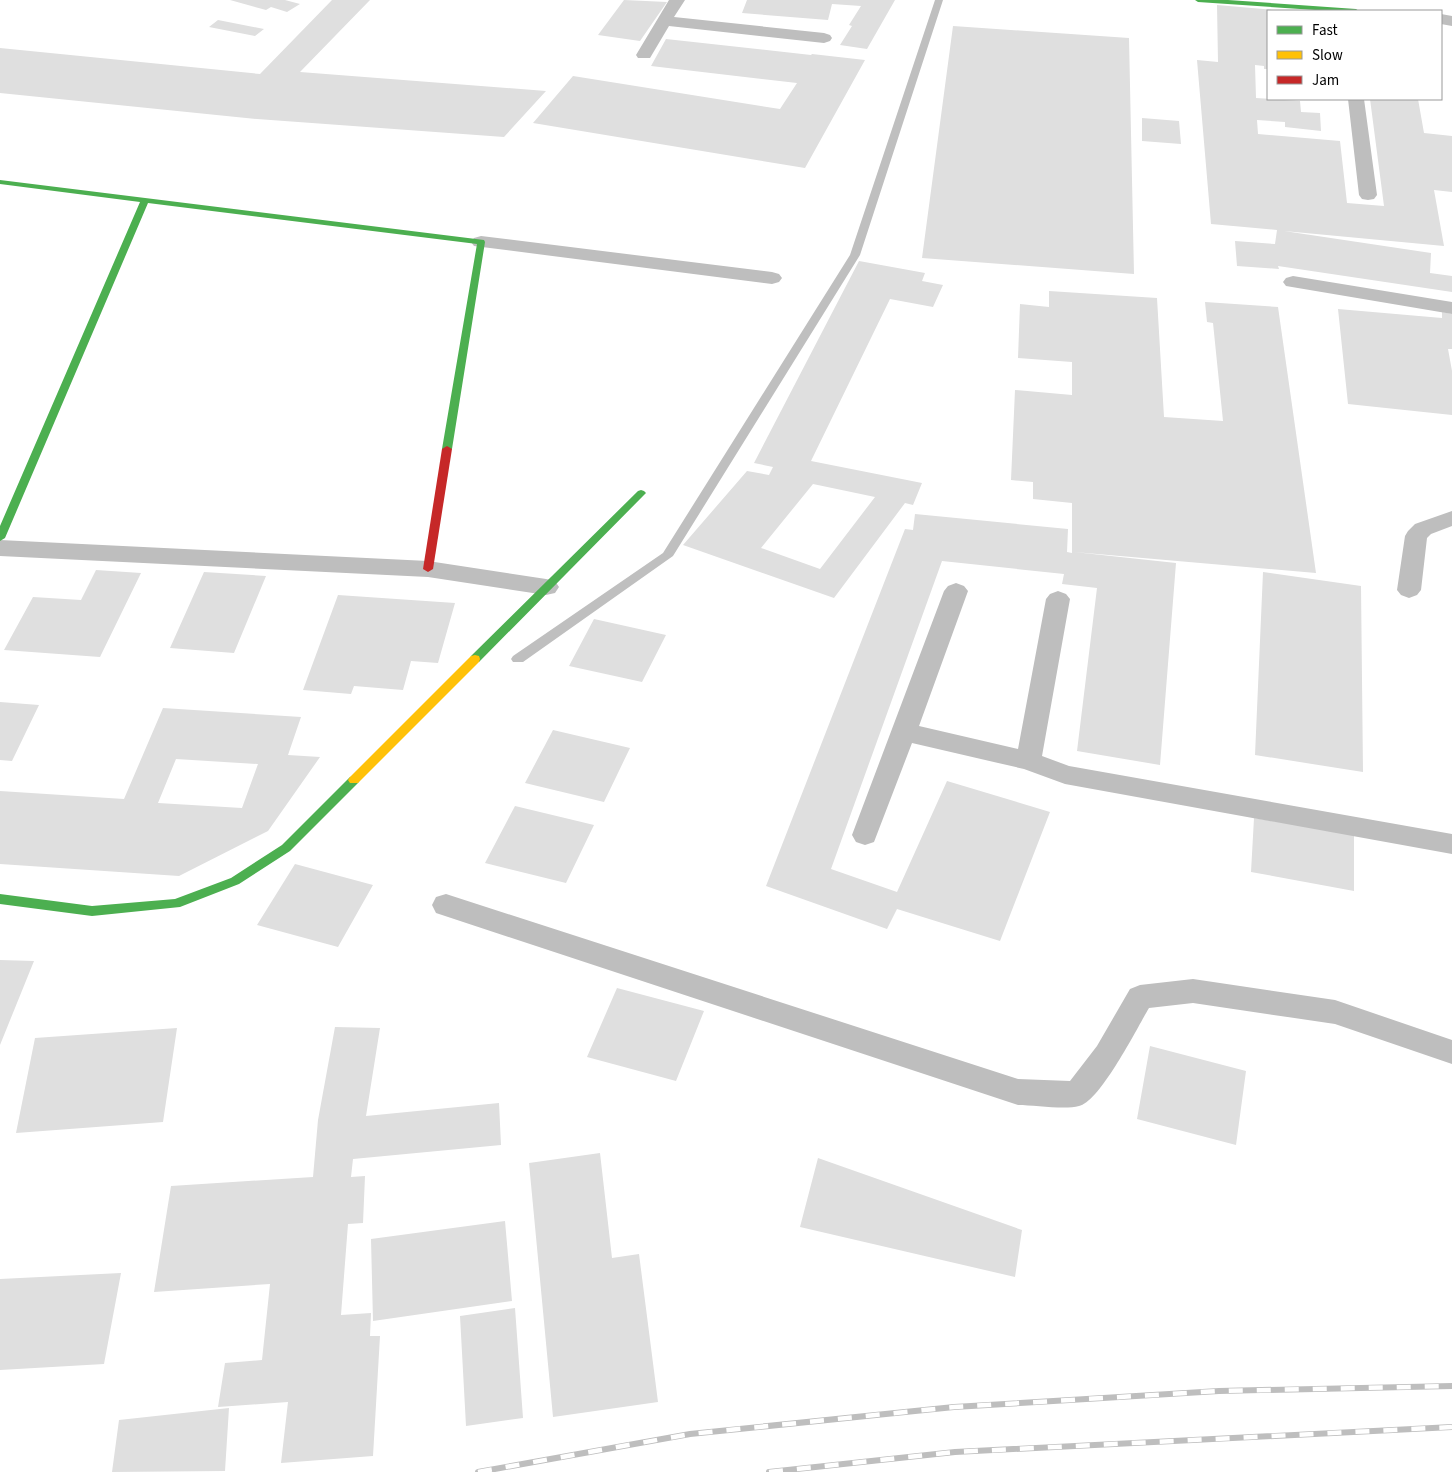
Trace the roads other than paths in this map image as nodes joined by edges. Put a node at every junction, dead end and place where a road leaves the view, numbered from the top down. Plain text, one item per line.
1 (677, 0) edge
2 (1198, 0) edge
3 (1335, 10) edge
4 (664, 21) junction
5 (824, 38) dead end
6 (644, 55) dead end
7 (1356, 100) edge
8 (0, 182) edge
9 (1368, 196) dead end
10 (145, 200) junction
11 (481, 242) junction
12 (772, 278) dead end
13 (1293, 282) dead end
14 (1452, 308) edge
15 (641, 493) dead end
16 (1452, 518) edge
17 (0, 538) edge
18 (0, 548) edge
19 (428, 569) junction
20 (546, 587) junction
21 (1409, 590) dead end
22 (956, 591) dead end
23 (1058, 599) dead end
24 (904, 732) junction
25 (1029, 761) junction
26 (865, 835) dead end
27 (1452, 844) edge
28 (0, 899) edge
29 (446, 905) dead end
30 (1452, 1052) edge

1 - 4 lane
2 - 3 street
4 - 5 lane
4 - 6 lane
7 - 9 lane
8 - 10 street
10 - 11 street
10 - 17 street
11 - 12 street
11 - 19 street
13 - 14 lane
15 - 20 street
16 - 21 lane
18 - 19 street
19 - 20 street
20 - 28 street
22 - 24 lane
23 - 25 lane
24 - 25 lane
24 - 26 lane
25 - 27 lane
29 - 30 lane

